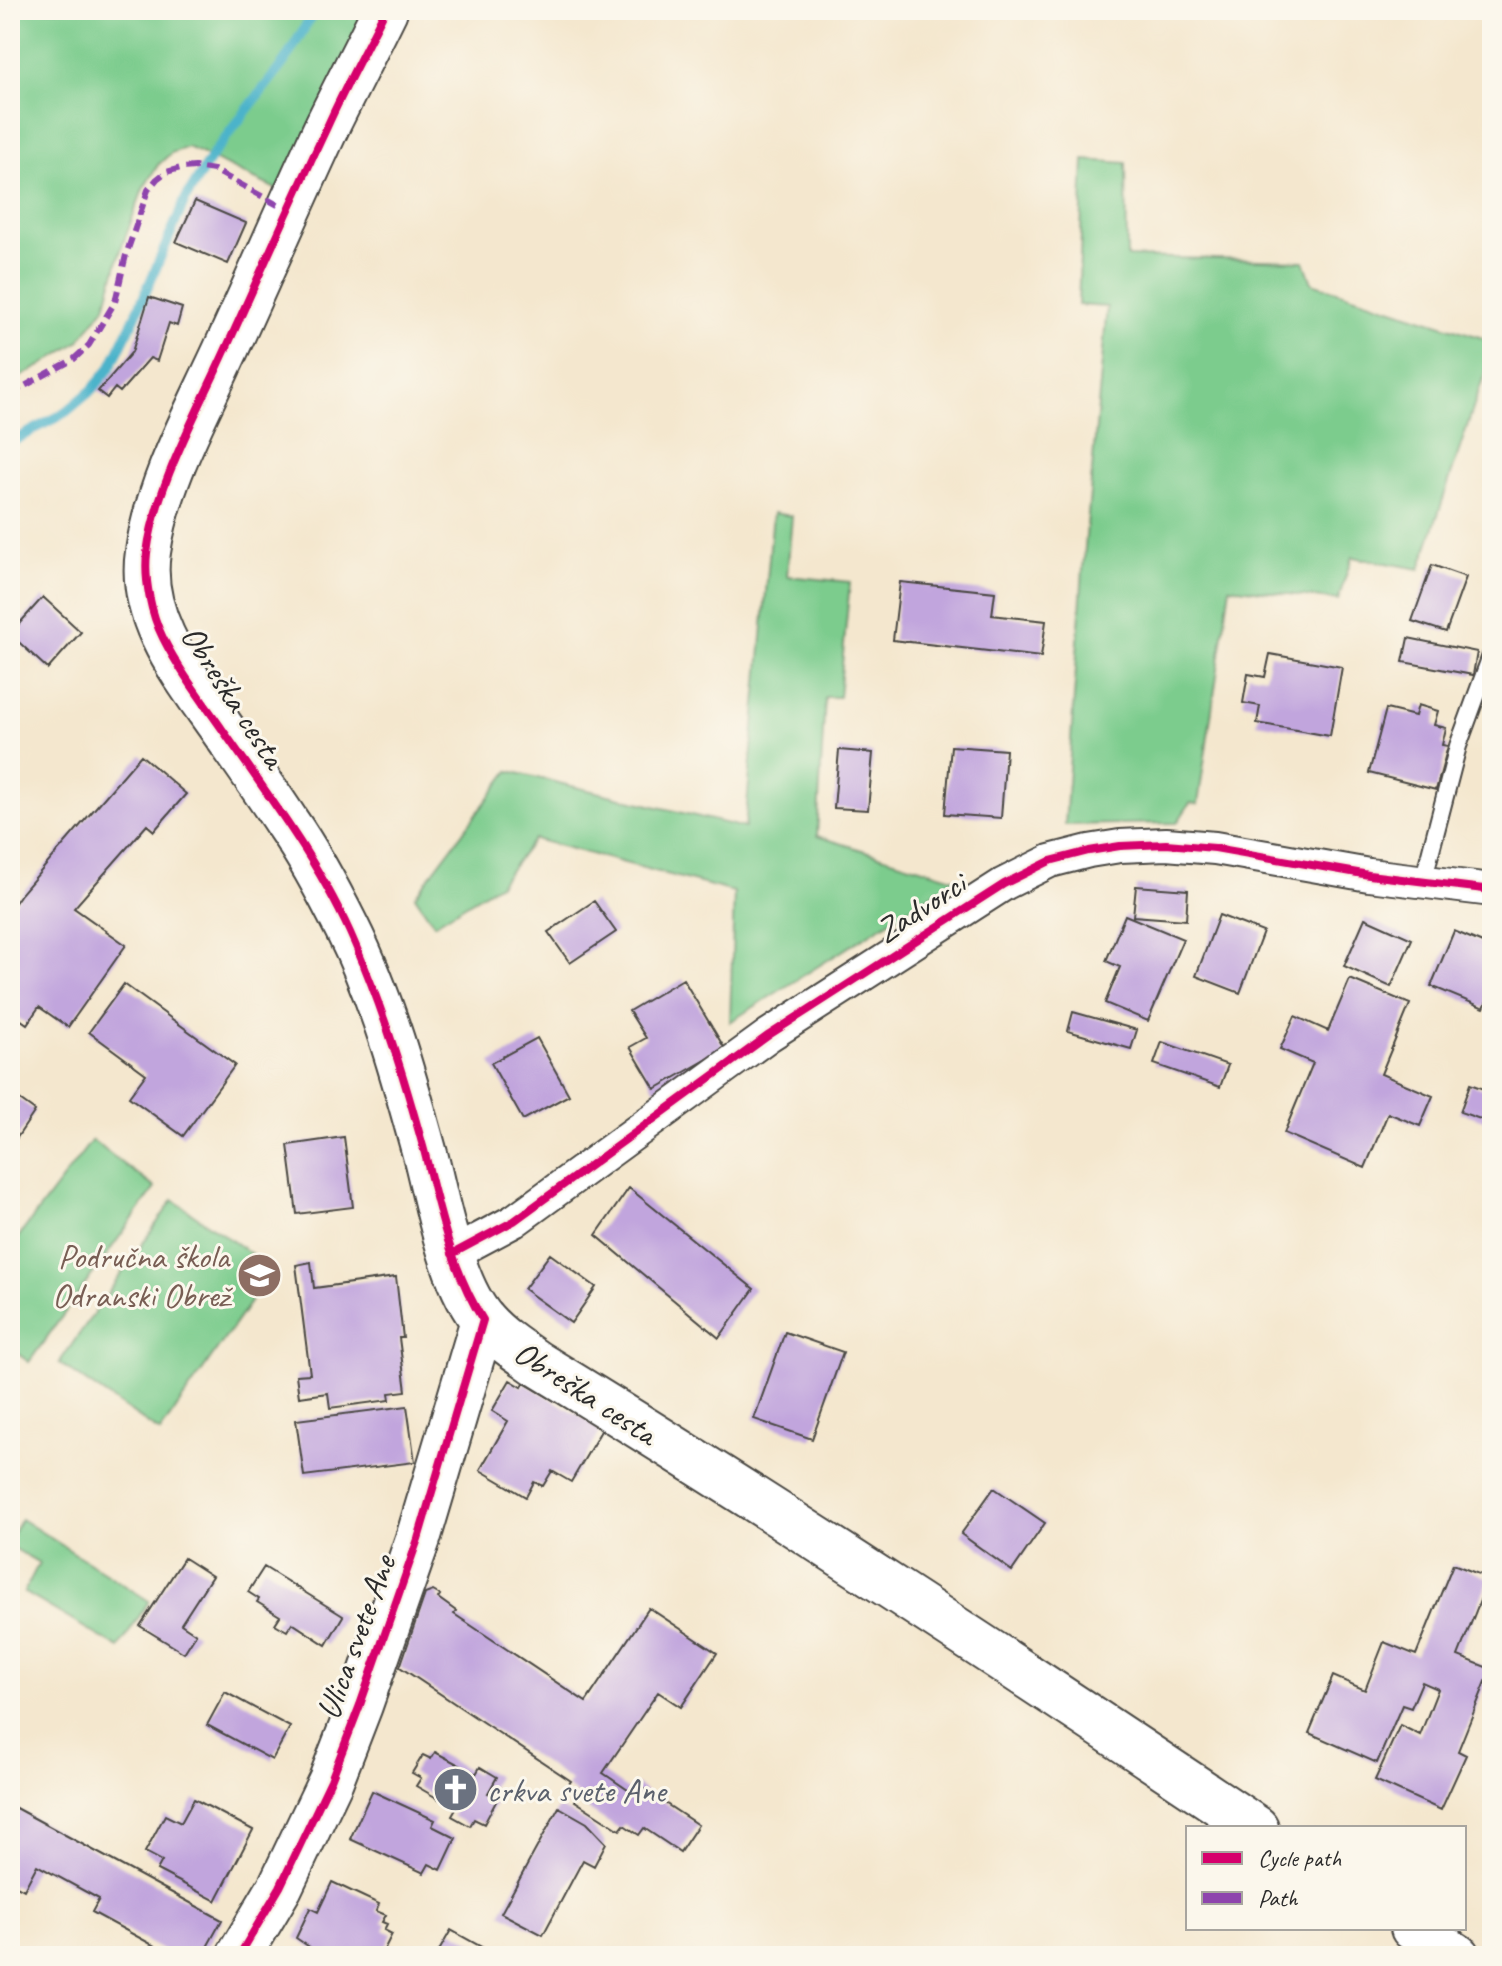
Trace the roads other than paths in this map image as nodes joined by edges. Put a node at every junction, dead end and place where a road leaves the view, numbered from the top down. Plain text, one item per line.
1 (385, 10) edge
2 (1492, 653) edge
3 (1423, 881) junction
4 (1492, 890) edge
5 (452, 1254) junction
6 (483, 1320) junction
7 (1253, 1826) edge
8 (1416, 1930) edge
9 (239, 1956) edge
10 (1457, 1956) edge

1 - 5 main road, Obreška cesta
2 - 3 lane
3 - 4 street, Zadvorci
3 - 5 street, Zadvorci
5 - 6 main road, Obreška cesta
6 - 7 main road, Obreška cesta
6 - 9 main road, Ulica svete Ane
8 - 10 main road

